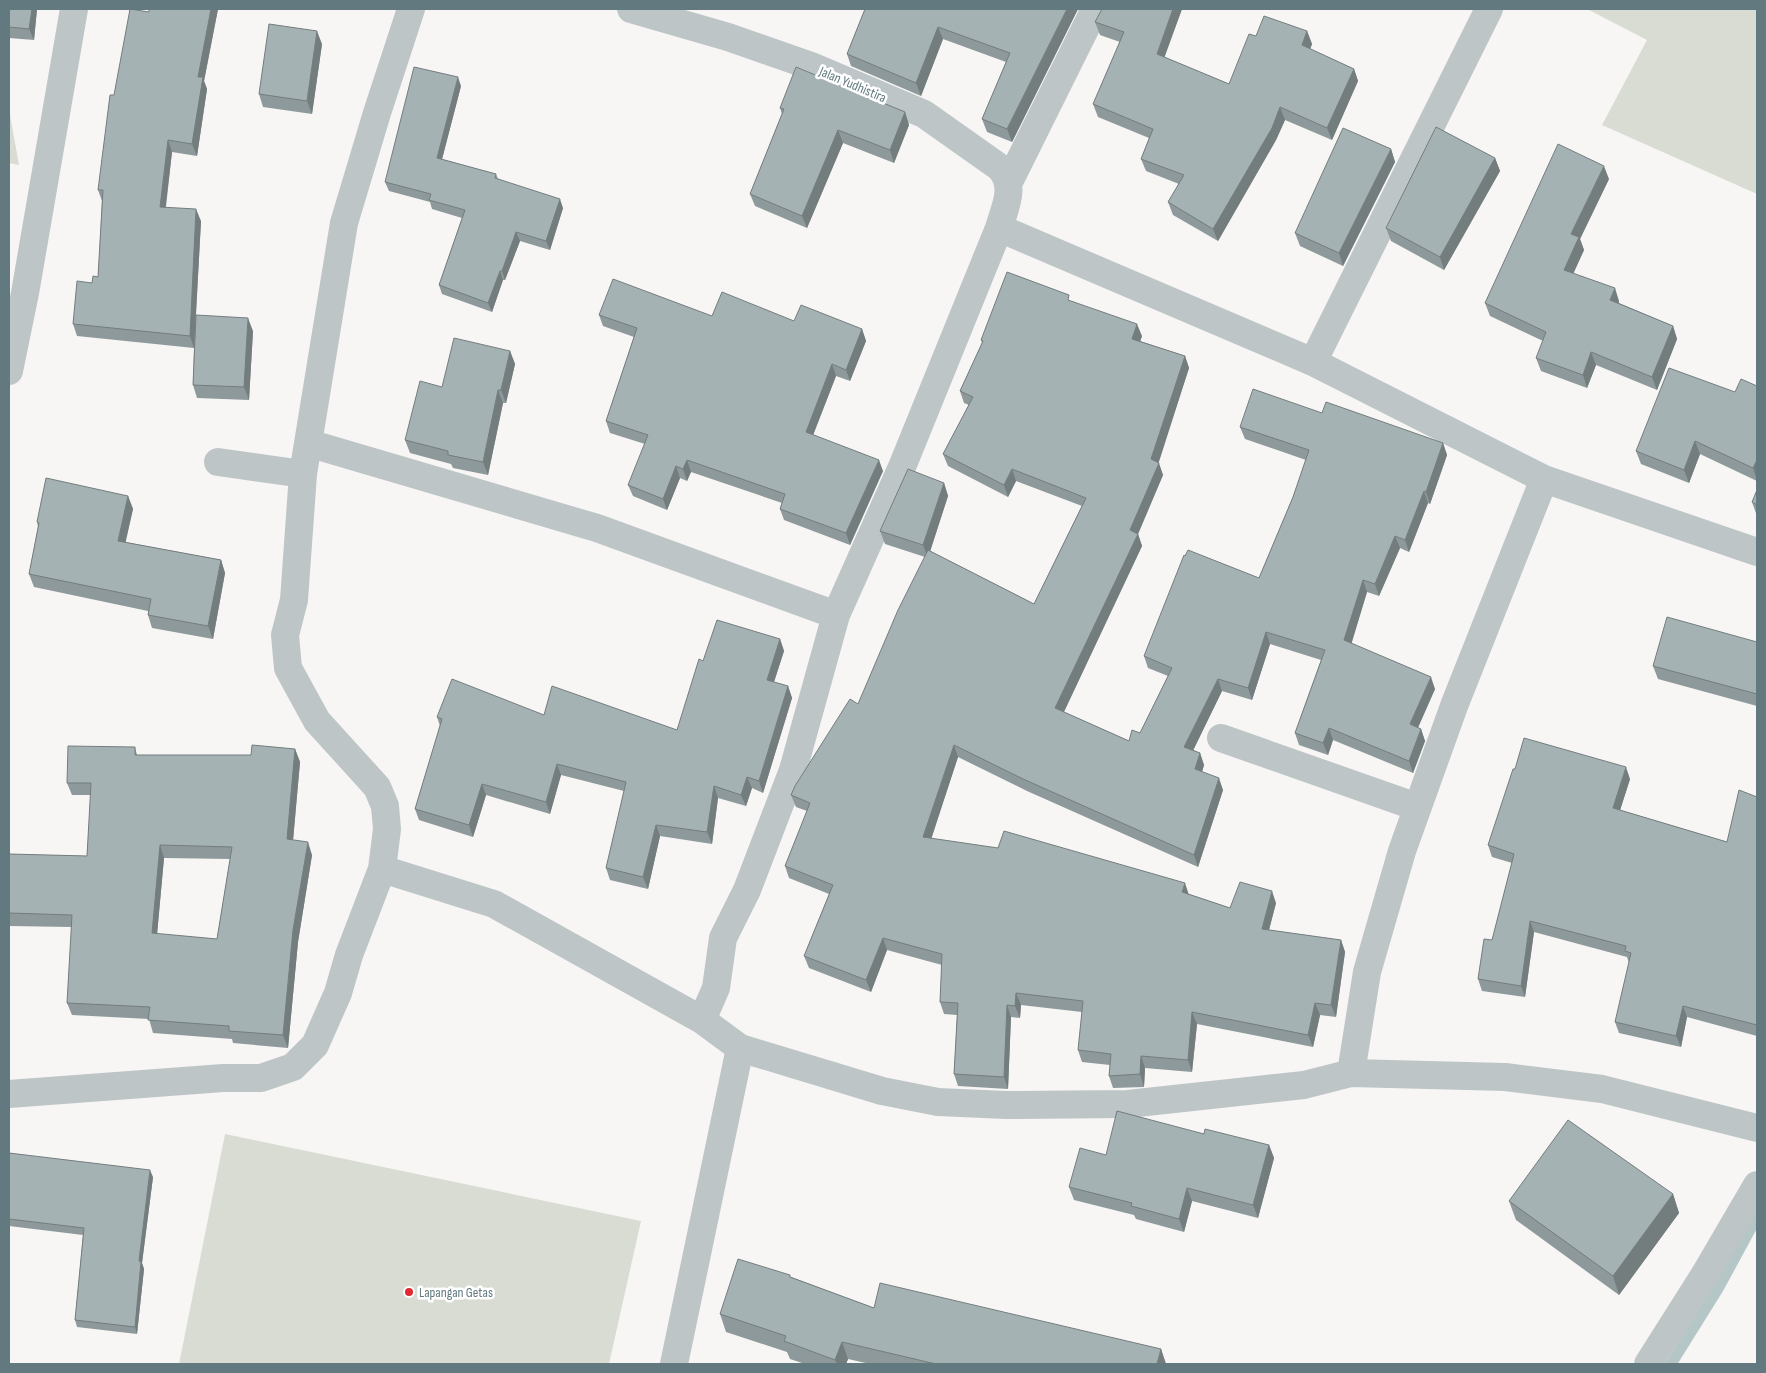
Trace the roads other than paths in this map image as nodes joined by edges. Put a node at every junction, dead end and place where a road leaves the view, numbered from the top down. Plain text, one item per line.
1 (74, 9) edge
2 (411, 9) edge
3 (631, 9) edge
4 (1095, 9) edge
5 (1489, 9) edge
6 (1008, 182) junction
7 (999, 228) junction
8 (1313, 362) junction
9 (9, 371) edge
10 (308, 443) junction
11 (218, 462) dead end
12 (303, 474) junction
13 (1544, 479) junction
14 (1757, 552) edge
15 (836, 615) junction
16 (1221, 738) dead end
17 (1417, 807) junction
18 (382, 869) junction
19 (702, 1020) junction
20 (740, 1048) junction
21 (1351, 1073) junction
22 (9, 1094) edge
23 (1757, 1128) edge
24 (1757, 1184) edge
25 (677, 1364) edge
26 (1648, 1364) edge

1 - 9 street
2 - 10 street
3 - 6 street, Jalan Yudhistira
4 - 6 street
5 - 8 street
6 - 7 street
7 - 8 street
7 - 15 street
8 - 13 street
10 - 12 street
10 - 15 street
11 - 12 street
12 - 18 street
13 - 14 street
13 - 17 street
15 - 19 street
16 - 17 street
17 - 21 street
18 - 19 street
18 - 22 street
19 - 20 street
20 - 21 street
20 - 25 street
21 - 23 street
24 - 26 street

